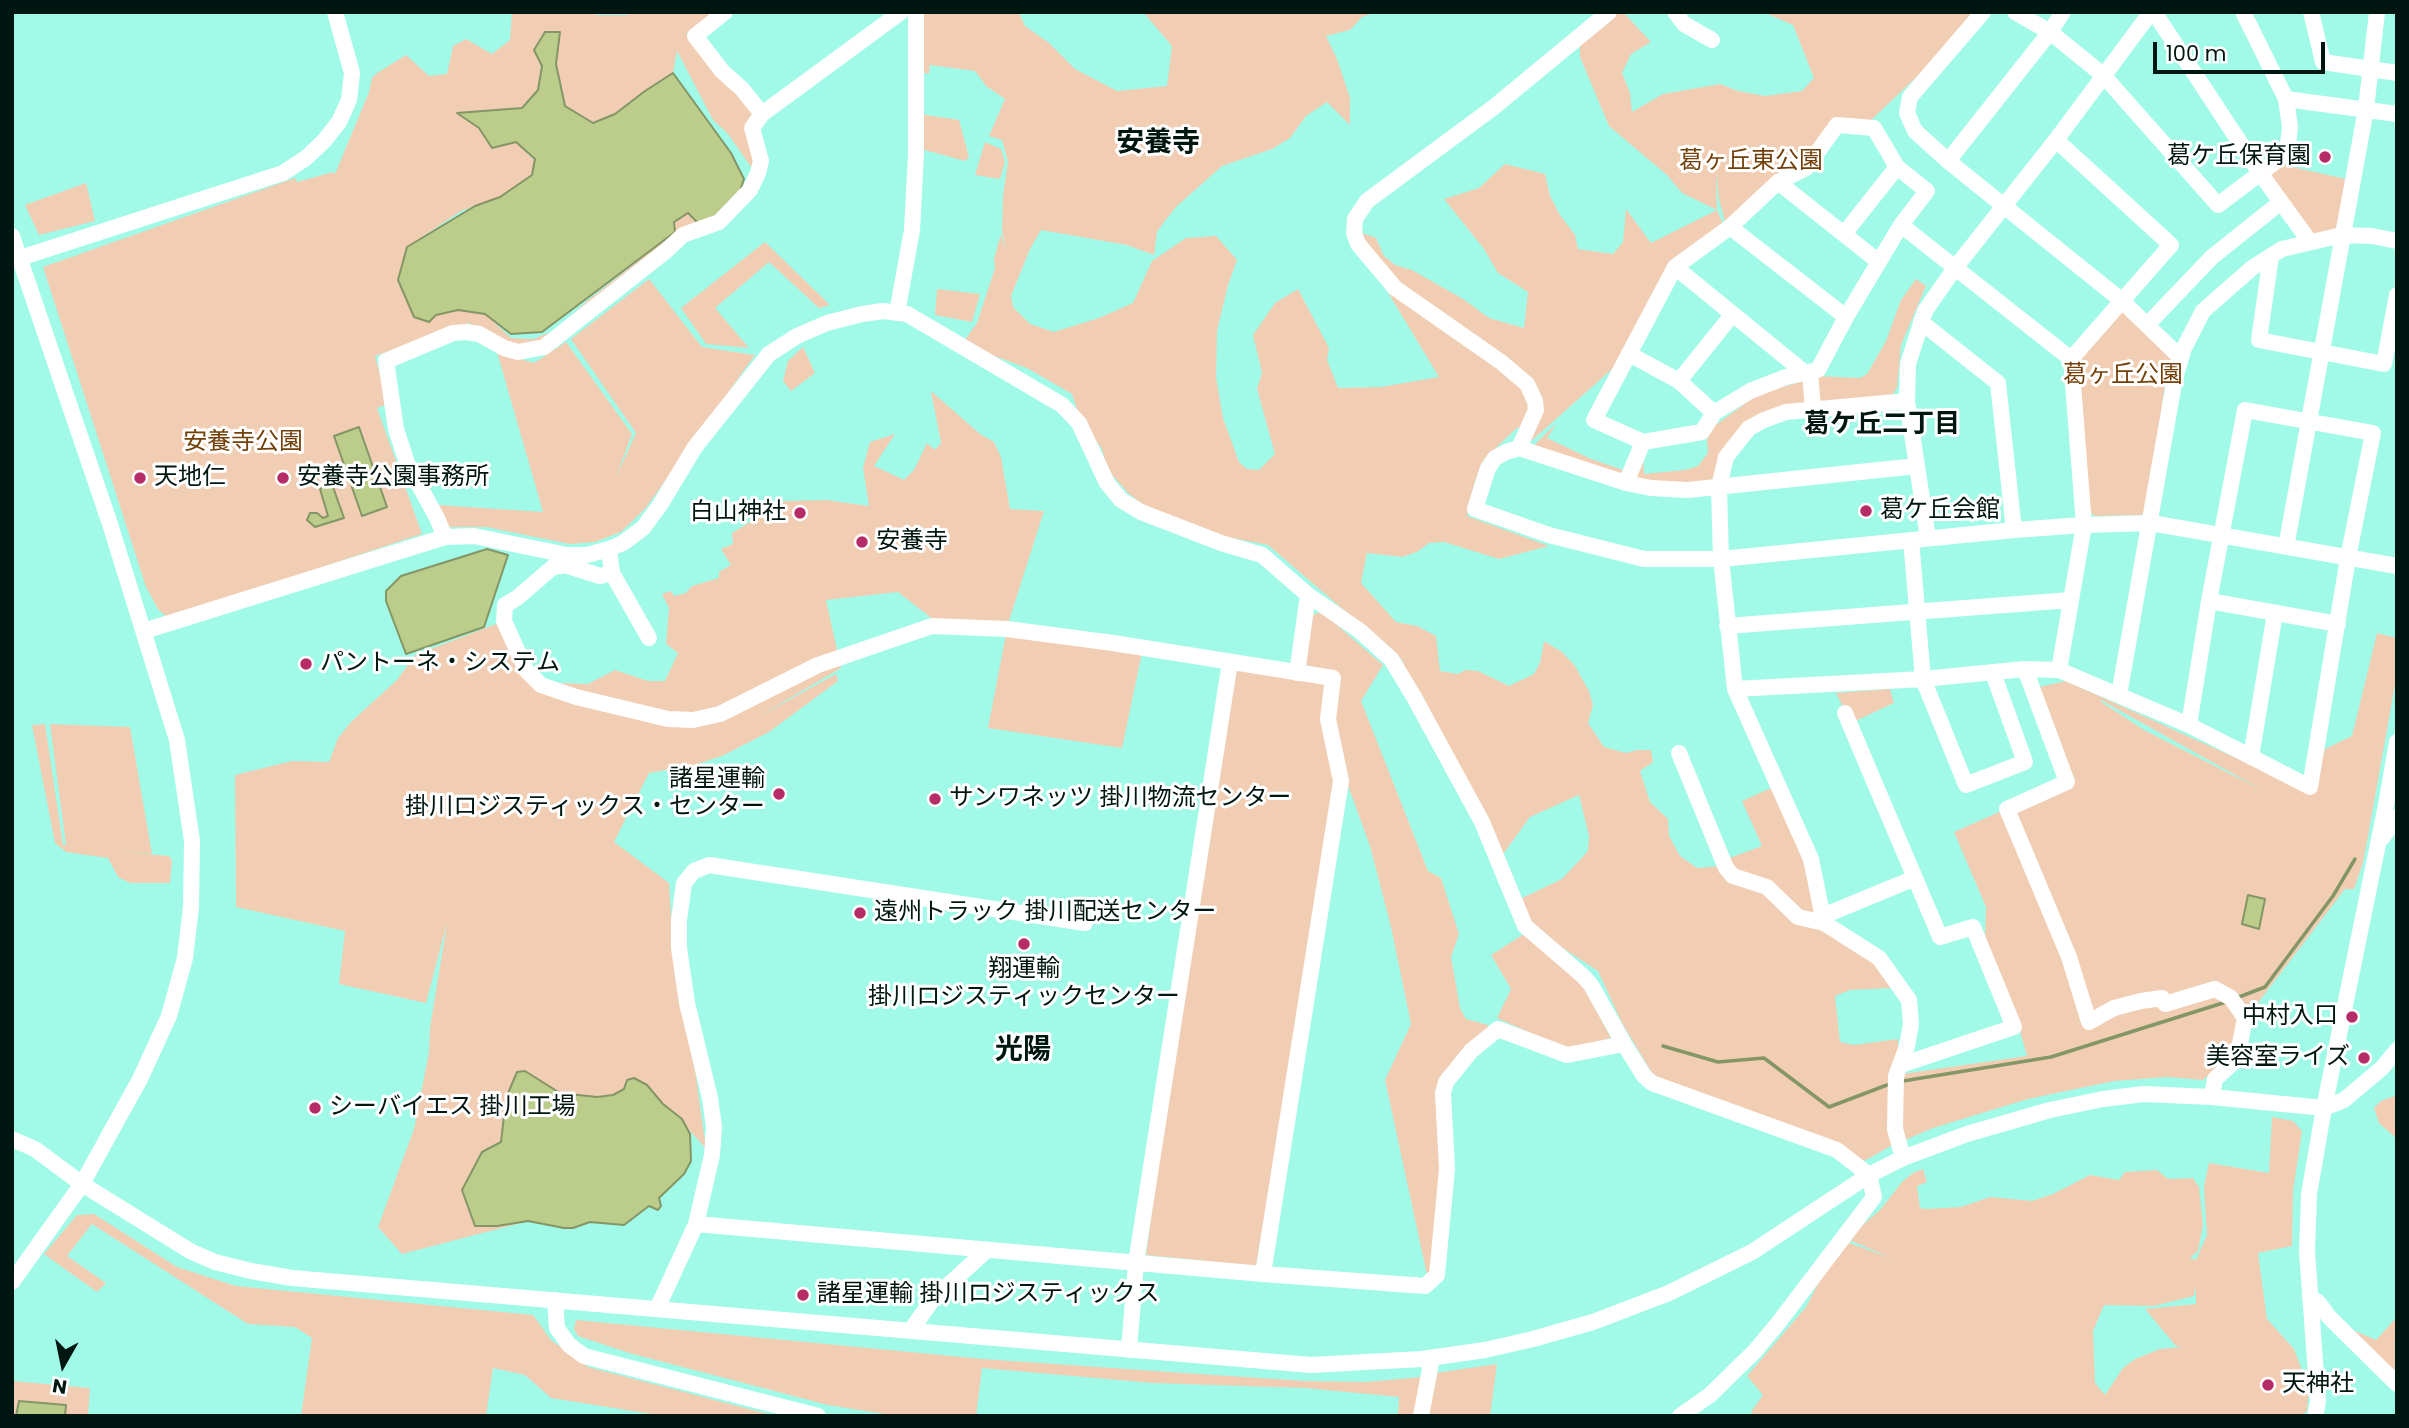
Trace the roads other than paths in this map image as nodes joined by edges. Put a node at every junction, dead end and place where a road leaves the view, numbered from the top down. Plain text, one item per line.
1 (335, 12) edge
2 (725, 12) edge
3 (901, 12) edge
4 (916, 12) edge
5 (1609, 12) edge
6 (1675, 12) edge
7 (1983, 12) edge
8 (2015, 12) edge
9 (2063, 12) edge
10 (2153, 12) edge
11 (2243, 12) edge
12 (2311, 12) edge
13 (2376, 12) edge
14 (2050, 32) junction
15 (1712, 40) dead end
16 (2370, 69) junction
17 (2397, 73) edge
18 (2103, 75) junction
19 (2286, 99) junction
20 (2366, 109) junction
21 (762, 114) junction
22 (2397, 114) edge
23 (2056, 140) junction
24 (1948, 161) junction
25 (1897, 167) junction
26 (2260, 173) junction
27 (1778, 183) junction
28 (2281, 202) junction
29 (2004, 205) junction
30 (1901, 225) junction
31 (1730, 227) junction
32 (1844, 234) junction
33 (2342, 235) junction
34 (12, 236) edge
35 (2397, 241) edge
36 (2310, 242) junction
37 (2271, 256) junction
38 (20, 258) junction
39 (1879, 262) junction
40 (1675, 267) junction
41 (1955, 268) junction
42 (2397, 295) edge
43 (2121, 300) junction
44 (897, 313) junction
45 (1732, 315) junction
46 (1846, 317) junction
47 (1921, 322) junction
48 (2147, 325) junction
49 (2320, 351) junction
50 (1629, 354) junction
51 (2181, 358) junction
52 (2071, 359) junction
53 (1807, 372) junction
54 (1679, 381) junction
55 (1907, 401) junction
56 (1813, 410) junction
57 (1714, 413) junction
58 (2308, 422) junction
59 (1643, 442) junction
60 (1519, 448) junction
61 (1917, 466) junction
62 (1626, 483) junction
63 (1718, 487) junction
64 (2151, 523) junction
65 (2084, 525) junction
66 (2014, 530) junction
67 (2222, 535) junction
68 (445, 537) junction
69 (1920, 539) junction
70 (2286, 547) junction
71 (609, 549) junction
72 (2348, 558) junction
73 (1721, 559) junction
74 (2397, 566) edge
75 (612, 573) junction
76 (1308, 595) junction
77 (2071, 600) junction
78 (2209, 601) junction
79 (1917, 612) junction
80 (2275, 612) junction
81 (2338, 624) junction
82 (1727, 626) junction
83 (144, 631) junction
84 (649, 638) dead end
85 (1230, 662) junction
86 (2025, 669) junction
87 (2059, 670) junction
88 (1297, 673) junction
89 (1993, 673) junction
90 (1923, 679) junction
91 (1735, 689) junction
92 (2119, 695) junction
93 (1845, 713) dead end
94 (2189, 725) junction
95 (2397, 742) edge
96 (1679, 753) dead end
97 (2251, 757) junction
98 (2397, 790) edge
99 (2391, 811) edge
100 (1915, 878) junction
101 (1824, 919) junction
102 (1084, 923) dead end
103 (1624, 1044) junction
104 (2397, 1050) edge
105 (1901, 1065) junction
106 (2212, 1097) junction
107 (2324, 1108) junction
108 (12, 1139) edge
109 (1903, 1158) junction
110 (1870, 1175) junction
111 (82, 1184) junction
112 (696, 1224) junction
113 (987, 1250) junction
114 (1136, 1263) junction
115 (1263, 1274) junction
116 (12, 1282) edge
117 (2310, 1297) junction
118 (555, 1300) junction
119 (657, 1309) junction
120 (911, 1330) junction
121 (1129, 1350) junction
122 (1432, 1358) junction
123 (2397, 1384) edge
124 (818, 1416) edge
125 (1421, 1416) edge
126 (1680, 1416) edge
127 (2315, 1416) edge

1 - 38 street
2 - 21 street
3 - 21 street
4 - 44 street
5 - 60 street
6 - 15 street
7 - 24 street
8 - 14 street
9 - 14 street
10 - 18 street
10 - 26 street
11 - 19 street
12 - 16 street
13 - 16 street
14 - 18 street
14 - 24 street
16 - 17 street
16 - 20 street
18 - 23 street
18 - 26 street
19 - 20 street
19 - 26 street
20 - 22 street
20 - 33 street
21 - 68 street
23 - 29 street
23 - 43 street
24 - 29 street
25 - 27 street
25 - 30 street
25 - 32 street
26 - 28 street
27 - 31 street
27 - 32 street
28 - 36 street
28 - 48 street
29 - 41 street
29 - 43 street
30 - 39 street
30 - 41 street
31 - 40 street
31 - 46 street
32 - 39 street
33 - 35 street
33 - 36 street
33 - 49 street
34 - 38 street
36 - 37 street
37 - 49 street
37 - 51 street
38 - 83 street
39 - 46 street
40 - 45 street
40 - 50 street
41 - 47 street
41 - 52 street
42 - 49 street
43 - 48 street
43 - 52 street
44 - 71 street
44 - 76 street
45 - 53 street
45 - 54 street
46 - 53 street
47 - 55 street
47 - 66 street
48 - 51 street
49 - 58 street
50 - 54 street
50 - 59 street
51 - 64 street
52 - 65 street
53 - 56 street
53 - 57 street
54 - 57 street
55 - 56 street
55 - 61 street
56 - 63 street
57 - 59 street
58 - 67 street
58 - 70 street
58 - 72 street
59 - 62 street
60 - 62 street
60 - 73 street
61 - 63 street
61 - 69 street
62 - 63 street
63 - 73 street
64 - 65 street
64 - 67 street
64 - 92 street
65 - 66 street
65 - 77 street
66 - 69 street
67 - 70 street
67 - 78 street
68 - 71 street
68 - 83 street
69 - 73 street
69 - 79 street
70 - 72 street
71 - 75 street
72 - 74 street
72 - 81 street
73 - 82 street
75 - 84 street
75 - 85 street
76 - 88 street
76 - 103 street
77 - 79 street
77 - 87 street
78 - 80 street
78 - 94 street
79 - 82 street
79 - 90 street
80 - 81 street
80 - 97 street
81 - 97 street
82 - 91 street
83 - 111 street
85 - 88 street
85 - 114 street
86 - 87 street
86 - 89 street
86 - 106 street
87 - 92 street
88 - 115 street
89 - 90 street
89 - 90 street
90 - 91 street
91 - 101 street
92 - 94 street
93 - 100 street
94 - 97 street
95 - 99 street
96 - 101 street
98 - 99 street
99 - 107 street
100 - 101 street
100 - 105 street
101 - 105 street
102 - 112 street
103 - 110 street
103 - 115 street
104 - 107 street
105 - 109 street
106 - 107 street
106 - 109 street
107 - 117 street
108 - 111 street
109 - 110 street
110 - 122 street
110 - 126 street
111 - 116 street
111 - 118 street
112 - 113 street
112 - 119 street
113 - 114 street
113 - 120 street
114 - 115 street
114 - 121 street
117 - 123 street
117 - 127 street
118 - 119 street
118 - 124 street
119 - 120 street
120 - 121 street
121 - 122 street
122 - 125 street

